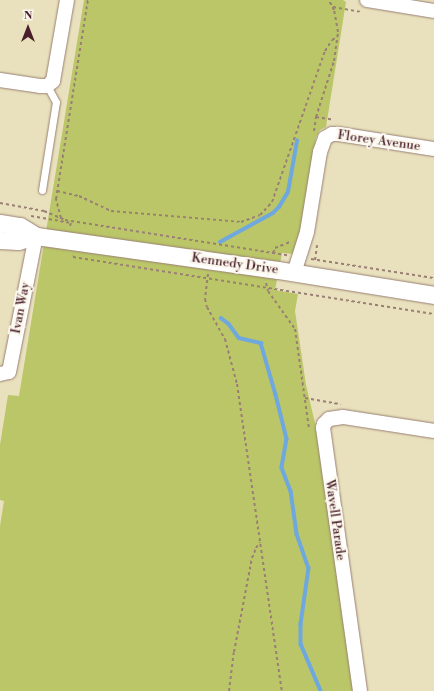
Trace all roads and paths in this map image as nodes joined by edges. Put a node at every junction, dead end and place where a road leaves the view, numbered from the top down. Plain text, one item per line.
1 (67, 0) edge
2 (88, 0) edge
3 (367, 0) edge
4 (434, 11) edge
5 (337, 37) dead end
6 (0, 80) edge
7 (47, 86) junction
8 (434, 149) edge
9 (42, 190) dead end
10 (57, 191) junction
11 (0, 203) edge
12 (61, 220) junction
13 (0, 223) edge
14 (36, 236) junction
15 (0, 240) edge
16 (302, 266) junction
17 (209, 268) dead end
18 (266, 278) dead end
19 (434, 278) edge
20 (267, 287) junction
21 (434, 295) edge
22 (434, 314) edge
23 (0, 374) edge
24 (434, 431) edge
25 (310, 436) dead end
26 (260, 542) junction
27 (230, 691) edge
28 (282, 691) edge
29 (360, 691) edge

1 - 7 street
2 - 10 path
3 - 4 street
5 - 10 path
6 - 7 street
7 - 9 lane
8 - 16 street, Florey Avenue
10 - 12 path
11 - 12 path
12 - 16 path
13 - 14 street, Kennedy Drive
14 - 15 street, Kennedy Drive
14 - 16 street, Kennedy Drive
14 - 23 street, Ivan Way
16 - 19 path
16 - 21 street, Kennedy Drive
17 - 26 path
18 - 20 path
20 - 22 path
20 - 25 path
24 - 29 street, Wavell Parade
26 - 27 path
26 - 28 path

